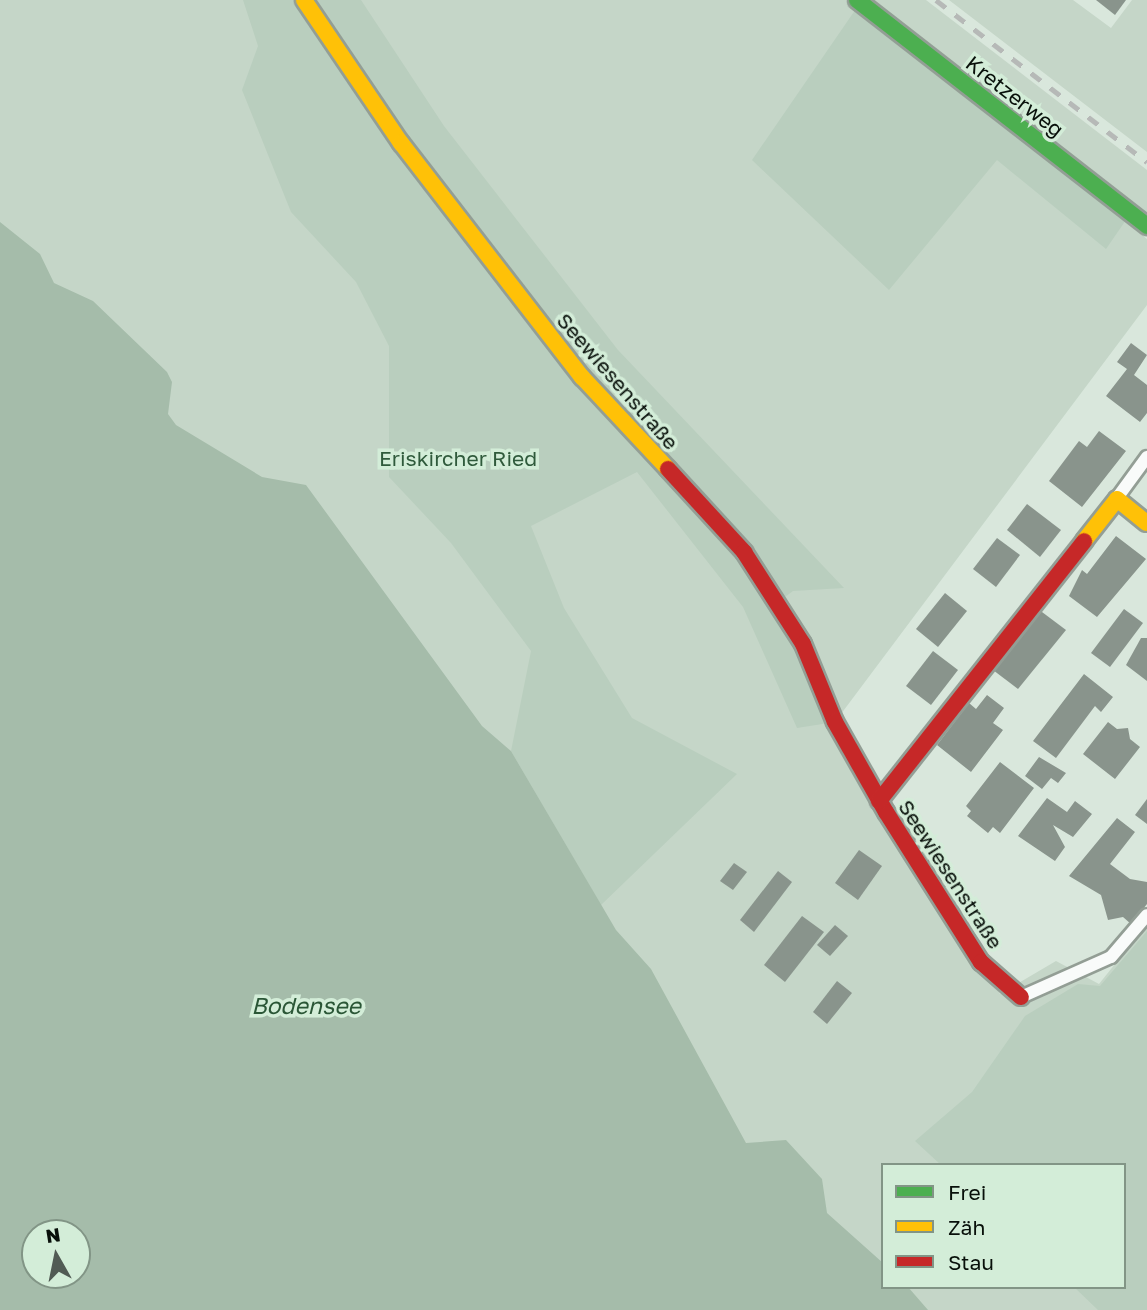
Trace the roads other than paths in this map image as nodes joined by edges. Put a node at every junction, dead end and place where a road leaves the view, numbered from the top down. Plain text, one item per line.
1 (304, 0) edge
2 (857, 0) edge
3 (1147, 226) edge
4 (1147, 457) edge
5 (1116, 499) junction
6 (1147, 523) edge
7 (879, 801) junction
8 (1147, 915) edge
9 (1021, 997) joint

1 - 7 street, Seewiesenstraße
2 - 3 street, Kretzerweg
4 - 5 lane, Seewiesenstraße
5 - 6 street
5 - 7 street, Seewiesenstraße
7 - 9 street, Seewiesenstraße
8 - 9 lane

